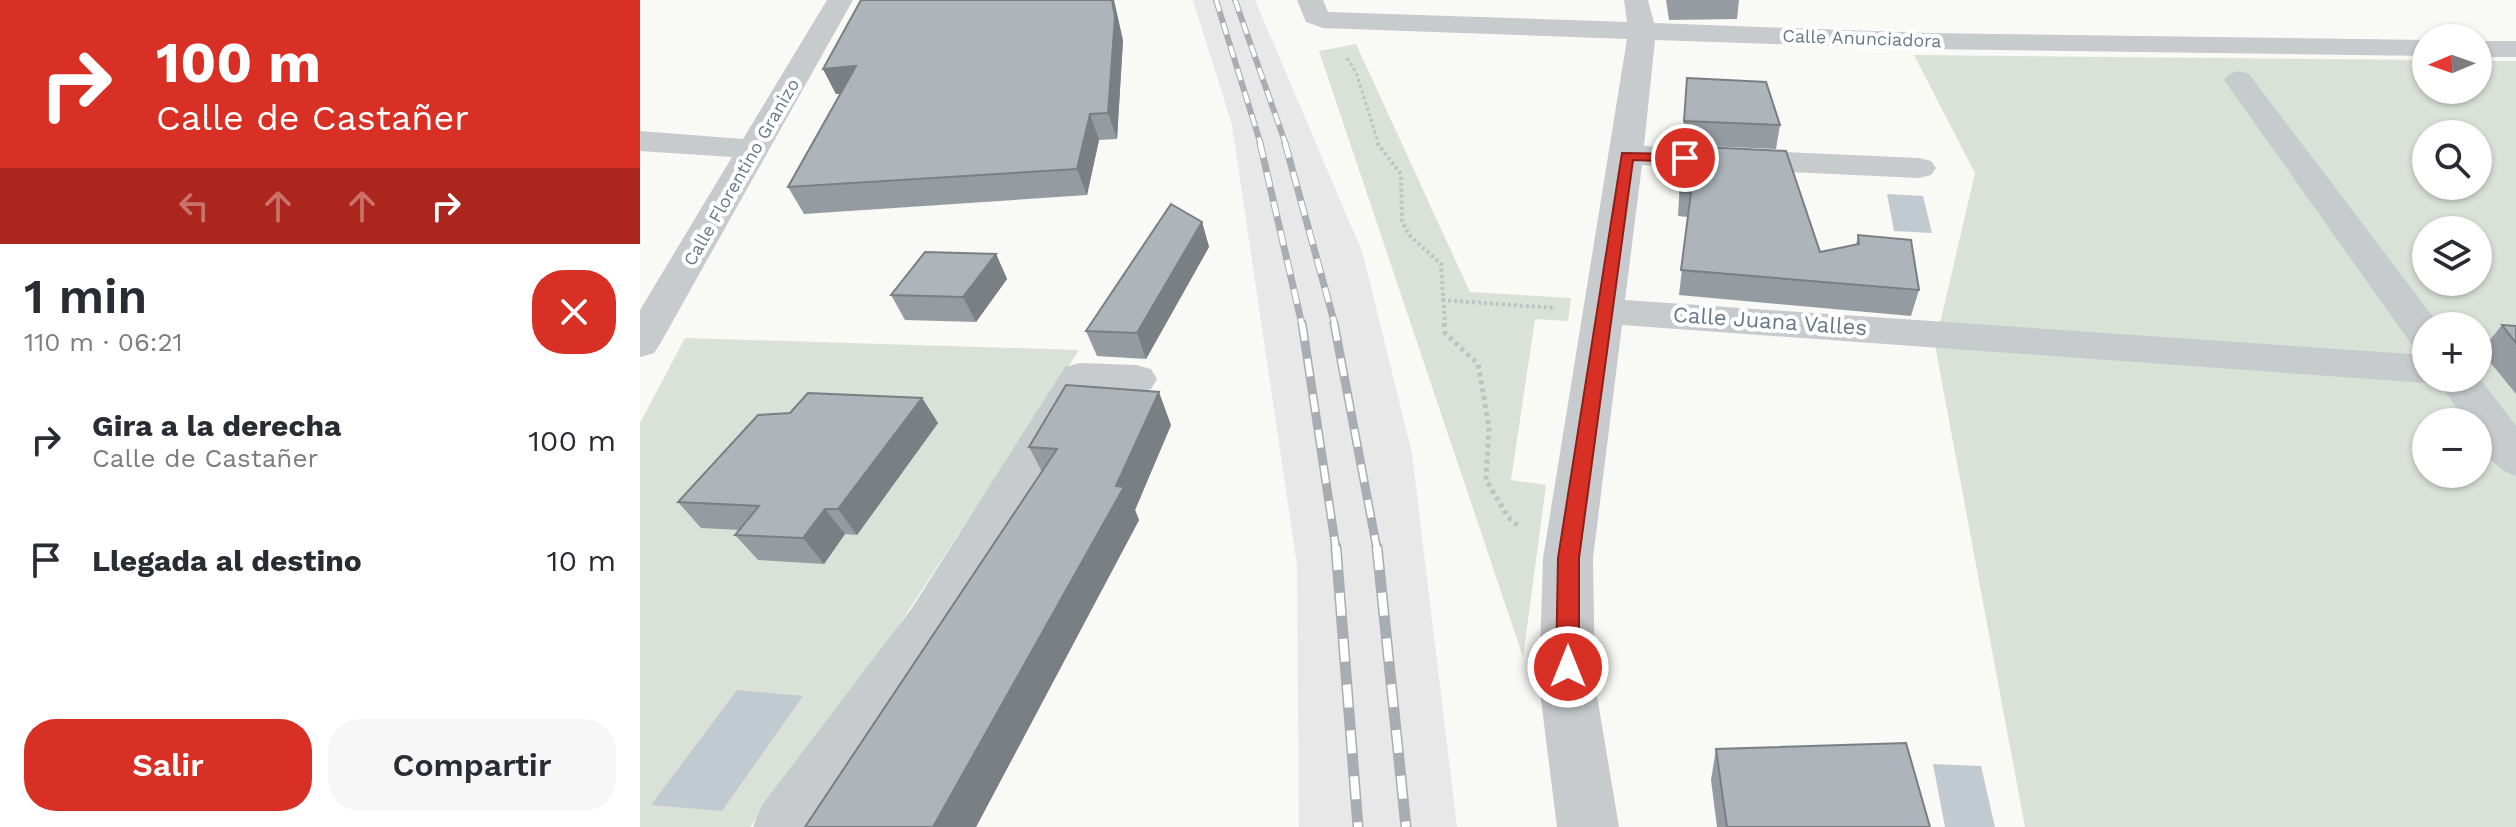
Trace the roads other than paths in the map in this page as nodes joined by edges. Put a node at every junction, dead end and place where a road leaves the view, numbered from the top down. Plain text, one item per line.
1 (840, 0) edge
2 (1316, 10) edge
3 (1639, 14) edge
4 (2412, 48) edge
5 (2492, 49) edge
6 (2516, 49) edge
7 (2239, 80) dead end
8 (640, 141) edge
9 (754, 153) junction
10 (1627, 155) junction
11 (1919, 168) dead end
12 (1602, 311) junction
13 (2412, 317) edge
14 (642, 336) edge
15 (2412, 368) edge
16 (1136, 379) dead end
17 (2467, 392) edge
18 (2516, 459) edge
19 (784, 827) edge
20 (1588, 827) edge

1 - 9 street, Calle Florentino Granizo
2 - 3 street, Calle Anunciadora
3 - 4 street, Calle Anunciadora
3 - 10 street
5 - 6 street
7 - 13 street
8 - 9 street
9 - 14 street, Calle Florentino Granizo
10 - 11 street
10 - 12 street
12 - 15 street, Calle Juana Valles
12 - 20 street
16 - 19 street
17 - 18 street

